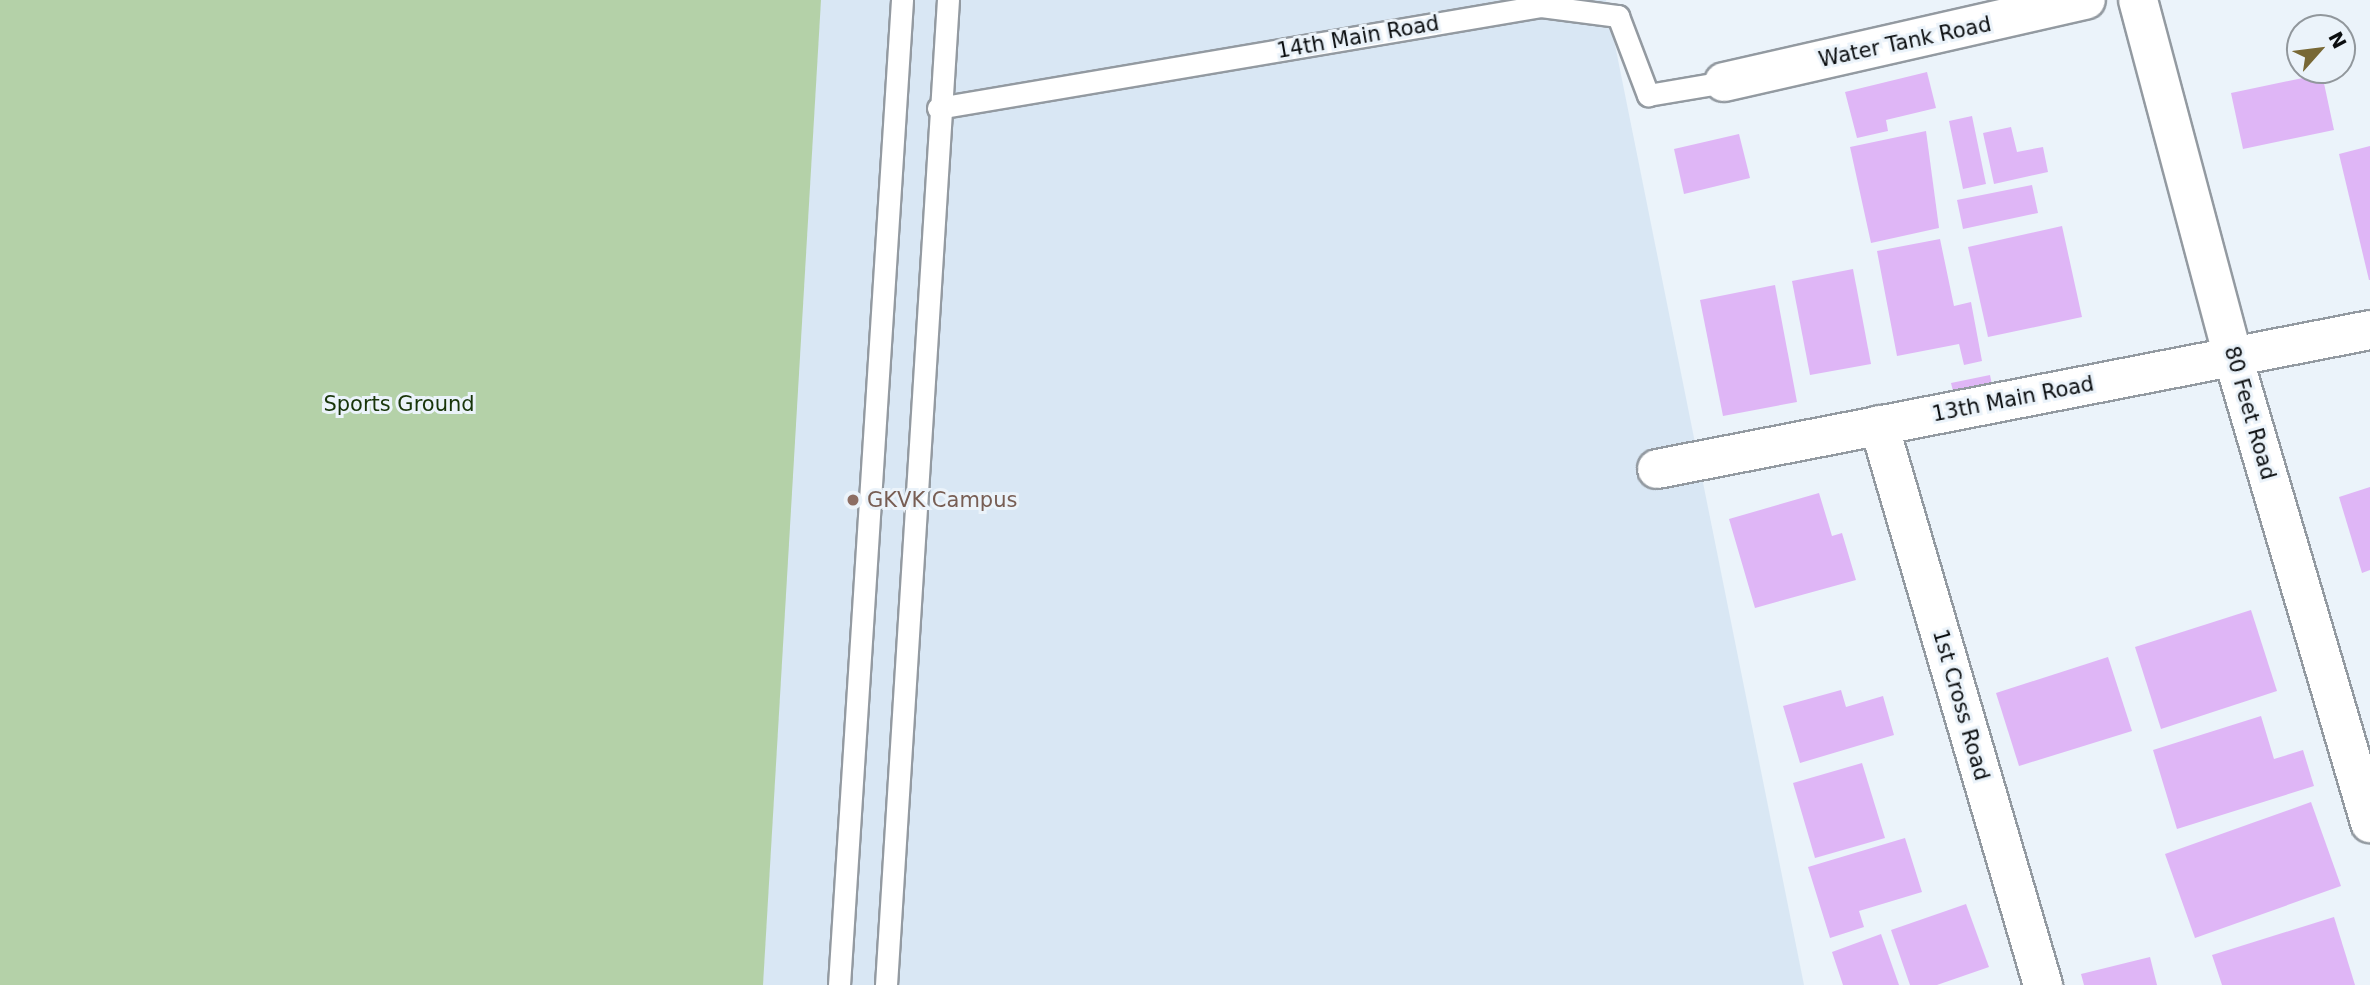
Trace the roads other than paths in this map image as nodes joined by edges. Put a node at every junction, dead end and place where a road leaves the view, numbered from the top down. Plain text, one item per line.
1 (902, 0) edge
2 (948, 0) edge
3 (2086, 0) edge
4 (2138, 0) edge
5 (1724, 82) joint
6 (938, 108) junction
7 (2370, 330) edge
8 (2233, 358) junction
9 (1879, 425) junction
10 (1657, 469) dead end
11 (2370, 823) edge
12 (839, 985) edge
13 (886, 985) edge
14 (2043, 985) edge

1 - 12 lane
2 - 6 lane
3 - 5 street, Water Tank Road
4 - 8 street, 80 Feet Road
5 - 6 lane, 14th Main Road
6 - 13 lane
7 - 8 street, 13th Main Road
8 - 9 street, 13th Main Road
8 - 11 street, 80 Feet Road
9 - 10 street, 13th Main Road
9 - 14 street, 1st Cross Road

